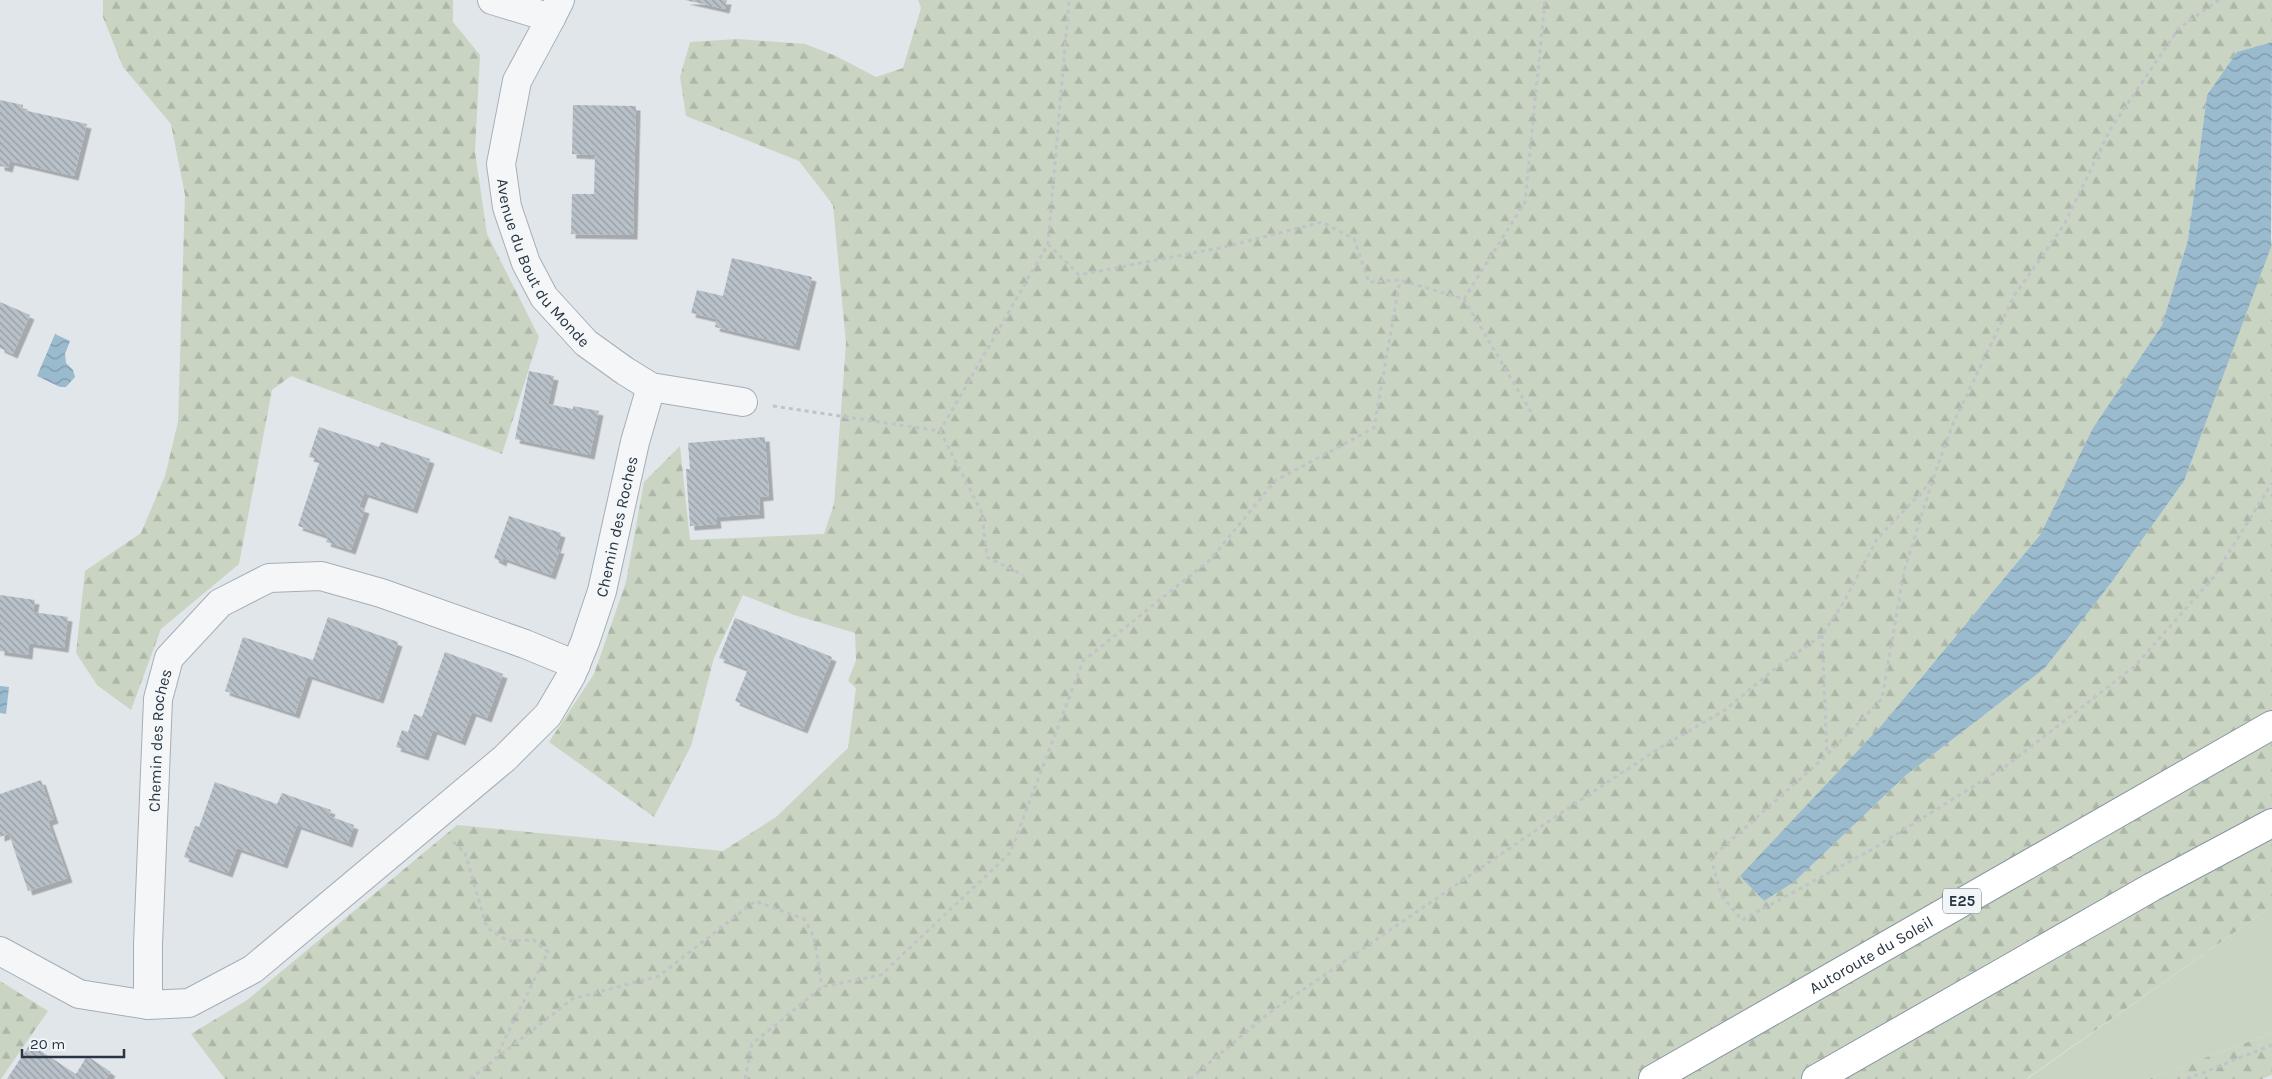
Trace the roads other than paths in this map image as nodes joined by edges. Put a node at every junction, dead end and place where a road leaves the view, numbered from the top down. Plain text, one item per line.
1 (492, 0) edge
2 (556, 9) edge
3 (651, 387) junction
4 (743, 402) road end
5 (576, 665) junction
6 (2272, 725) edge
7 (2272, 823) edge
8 (0, 951) edge
9 (148, 1005) junction
10 (1653, 1079) edge
11 (1816, 1079) edge

1 - 2 street, Avenue du Bout du Monde
2 - 3 street, Avenue du Bout du Monde
3 - 4 street, Avenue du Bout du Monde
3 - 5 street, Chemin des Roches
5 - 9 street, Chemin des Roches
5 - 9 street, Chemin des Roches
6 - 10 highway, Autoroute du Soleil / E25
7 - 11 highway
8 - 9 street, Chemin des Roches

